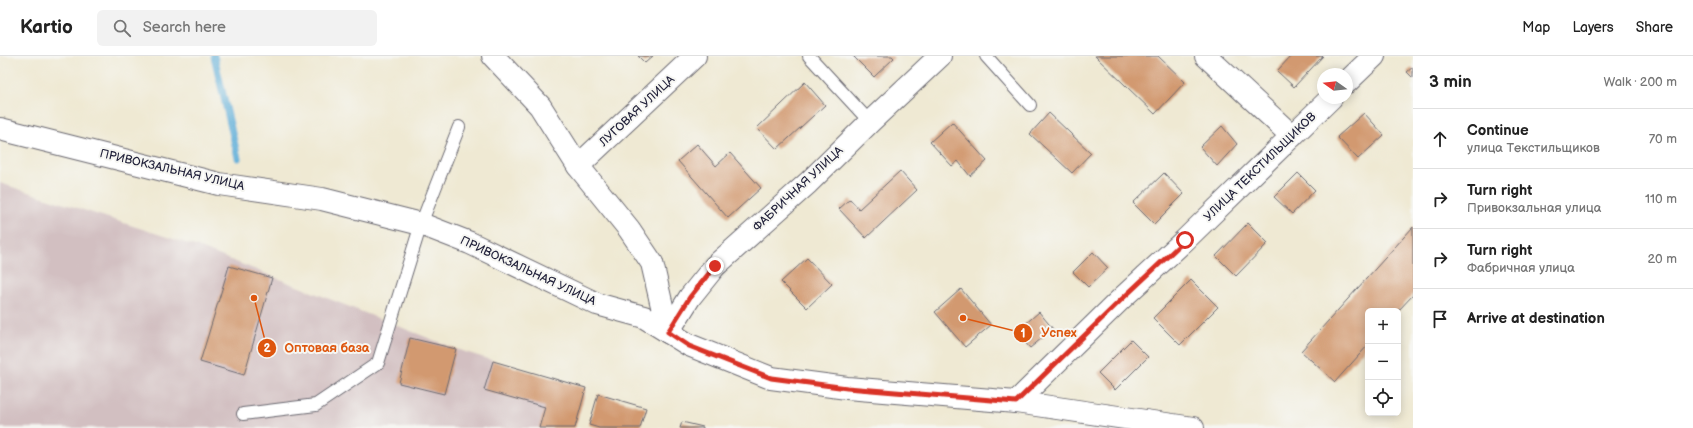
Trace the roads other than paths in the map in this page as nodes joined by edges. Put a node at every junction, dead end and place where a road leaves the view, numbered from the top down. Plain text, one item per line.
1 (493, 56) edge
2 (696, 56) edge
3 (809, 56) edge
4 (940, 56) edge
5 (986, 56) edge
6 (1206, 56) edge
7 (1374, 56) edge
8 (1353, 76) edge
9 (1325, 104) edge
10 (1030, 105) dead end
11 (870, 122) junction
12 (458, 126) dead end
13 (1, 131) edge
14 (1292, 136) junction
15 (578, 166) junction
16 (421, 224) junction
17 (668, 332) junction
18 (1016, 402) junction
19 (243, 414) dead end
20 (1193, 428) edge

1 - 15 street
2 - 15 street, ЛУГОВАЯ УЛИЦА
3 - 11 lane
4 - 11 street, ФАБРИЧНАЯ УЛИЦА
5 - 10 lane
6 - 14 street
7 - 8 street
9 - 14 street, УЛИЦА ТЕКСТИЛЬЩИКОВ
11 - 17 street, ФАБРИЧНАЯ УЛИЦА
12 - 16 lane
13 - 16 street, ПРИВОКЗАЛЬНАЯ УЛИЦА
14 - 18 street, УЛИЦА ТЕКСТИЛЬЩИКОВ
15 - 17 street
16 - 17 street, ПРИВОКЗАЛЬНАЯ УЛИЦА
16 - 19 lane
17 - 18 street, ПРИВОКЗАЛЬНАЯ УЛИЦА
18 - 20 street, ПРИВОКЗАЛЬНАЯ УЛИЦА

